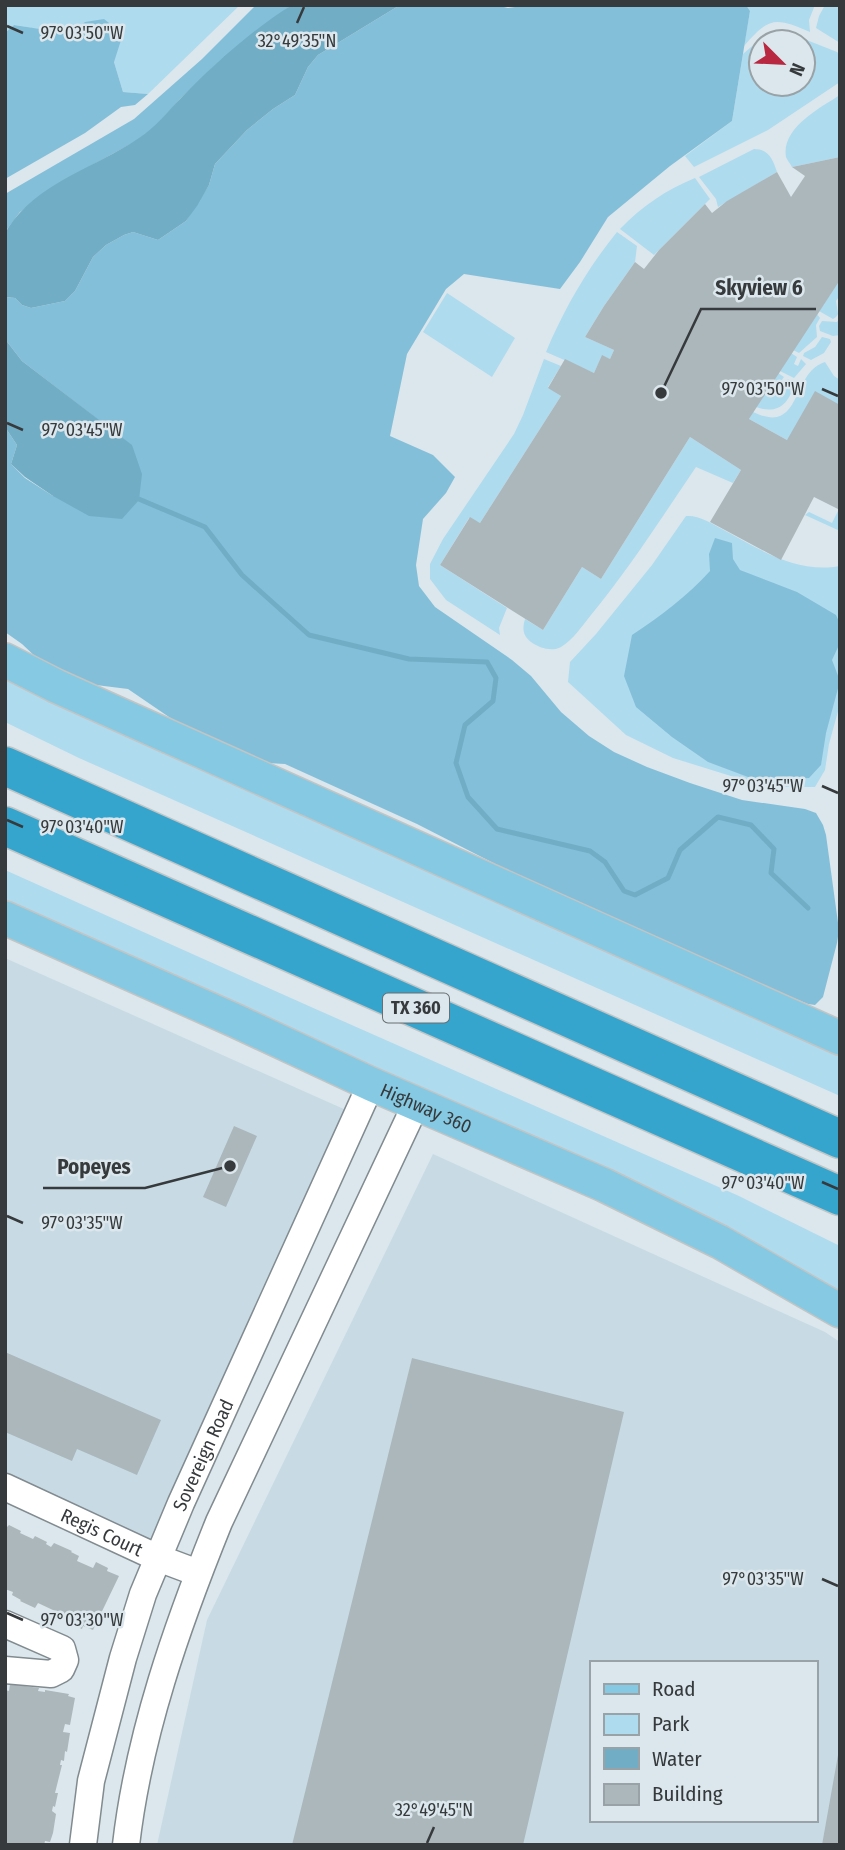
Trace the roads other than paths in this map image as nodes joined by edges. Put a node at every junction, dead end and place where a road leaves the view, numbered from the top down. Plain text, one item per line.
1 (5, 660) edge
2 (5, 740) edge
3 (5, 766) edge
4 (81, 800) junction
5 (5, 826) edge
6 (5, 918) edge
7 (840, 1038) edge
8 (371, 1084) junction
9 (416, 1104) junction
10 (840, 1139) edge
11 (836, 1197) edge
12 (840, 1311) edge
13 (5, 1487) edge
14 (158, 1558) junction
15 (198, 1573) junction
16 (5, 1624) edge
17 (5, 1671) edge
18 (83, 1845) edge
19 (127, 1845) edge

1 - 7 main road
2 - 4 highway
3 - 4 highway, TX 360
4 - 10 highway, TX 360
5 - 11 highway, TX 360
6 - 8 main road, Highway 360
8 - 9 main road, Highway 360
8 - 14 street, Sovereign Road
9 - 12 main road, Highway 360
9 - 15 street
13 - 14 street, Regis Court
14 - 15 street, Regis Court
14 - 18 street, Sovereign Road
15 - 19 street
16 - 17 street

